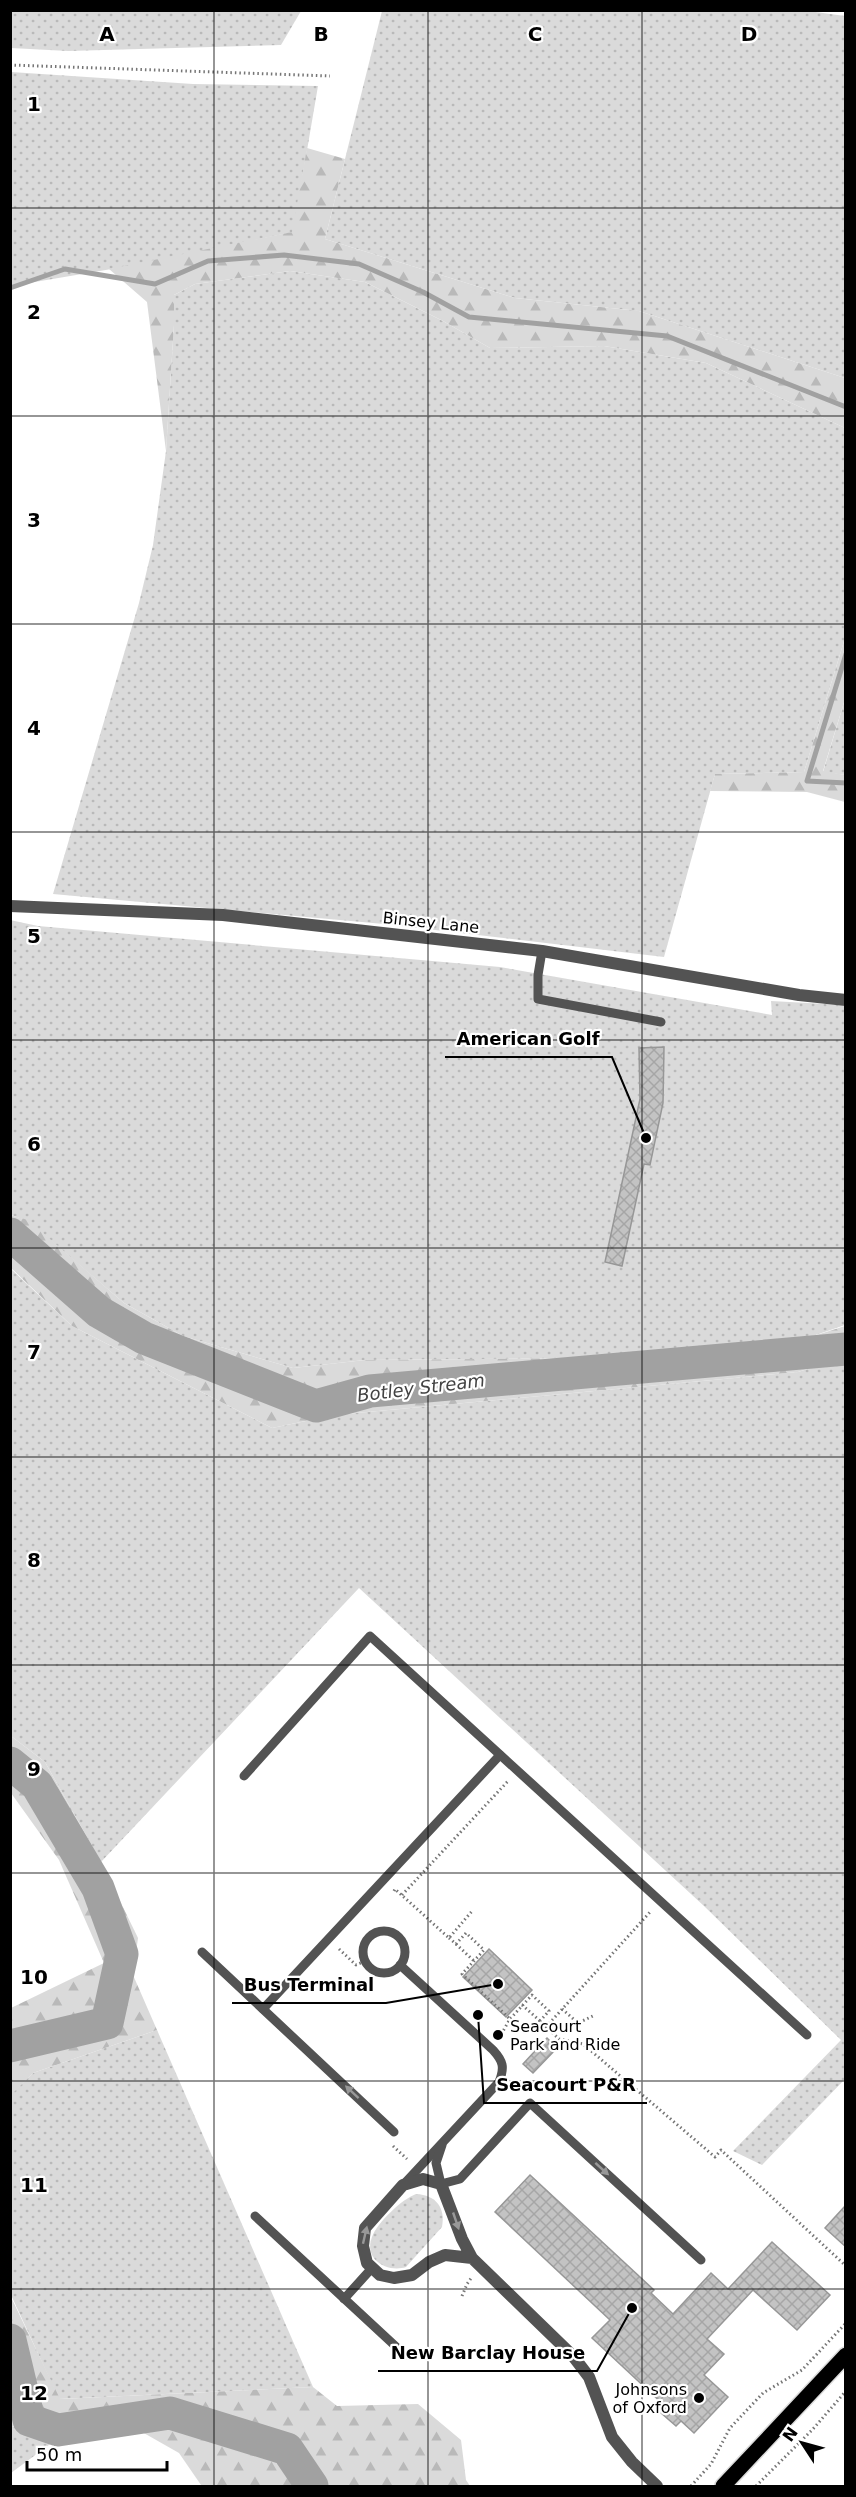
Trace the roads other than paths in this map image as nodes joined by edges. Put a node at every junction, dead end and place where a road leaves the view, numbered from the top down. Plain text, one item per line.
1 (10, 906) edge
2 (542, 951) junction
3 (846, 1000) edge
4 (661, 1022) dead end
5 (500, 1755) junction
6 (244, 1776) dead end
7 (202, 1952) dead end
8 (400, 1965) junction
9 (263, 2009) junction
10 (807, 2035) dead end
11 (394, 2132) dead end
12 (442, 2145) junction
13 (441, 2184) junction
14 (403, 2185) junction
15 (255, 2216) dead end
16 (472, 2258) junction
17 (701, 2260) dead end
18 (372, 2268) junction
19 (344, 2299) junction
20 (405, 2355) dead end
21 (846, 2355) edge
22 (657, 2487) edge
23 (723, 2487) edge

1 - 2 street, Binsey Lane
2 - 3 street, Binsey Lane
2 - 4 lane
5 - 6 lane
5 - 9 lane
5 - 10 lane
7 - 9 lane
8 - 8 lane
8 - 12 lane
11 -> 9 lane
12 - 13 lane
12 - 14 lane
13 - 14 street
13 -> 16 street
13 -> 17 lane
18 -> 14 street
15 - 19 lane
16 - 18 street
16 - 22 street
18 - 19 lane
19 - 20 lane
21 - 23 main road

